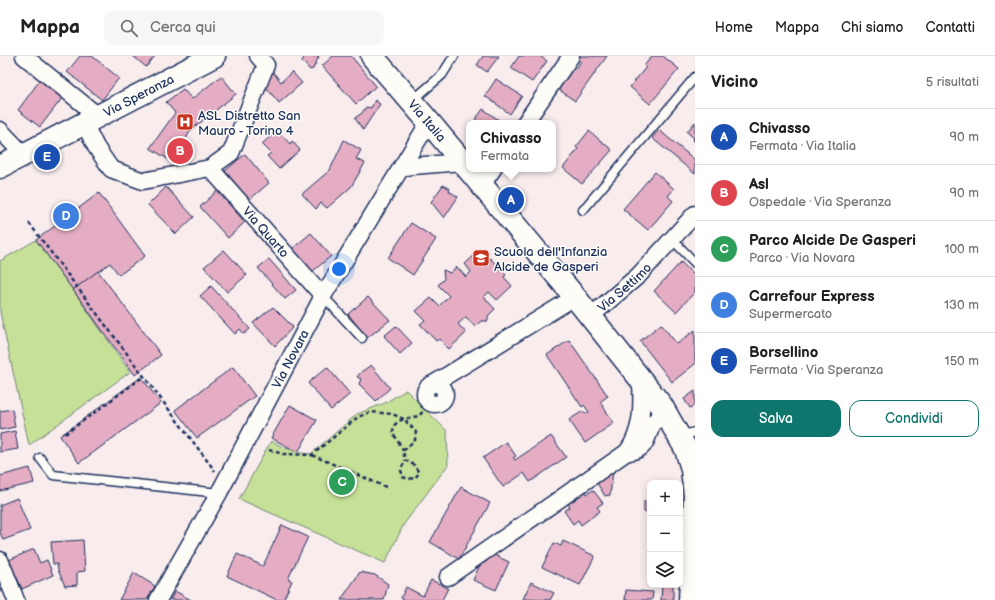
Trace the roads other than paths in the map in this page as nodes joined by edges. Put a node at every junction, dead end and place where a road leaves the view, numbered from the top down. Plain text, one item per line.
1 (24, 56) edge
2 (214, 56) edge
3 (258, 56) edge
4 (372, 56) edge
5 (454, 56) edge
6 (571, 56) edge
7 (695, 77) edge
8 (412, 102) junction
9 (91, 120) junction
10 (527, 120) edge
11 (429, 122) junction
12 (0, 130) edge
13 (24, 155) junction
14 (462, 162) junction
15 (466, 164) edge
16 (0, 167) edge
17 (210, 168) junction
18 (401, 168) junction
19 (479, 172) edge
20 (488, 177) edge
21 (583, 210) dead end
22 (695, 214) edge
23 (672, 239) junction
24 (695, 262) edge
25 (323, 296) junction
26 (575, 297) junction
27 (591, 316) junction
28 (362, 338) dead end
29 (641, 380) junction
30 (430, 403) road end
31 (666, 414) junction
32 (687, 434) edge
33 (627, 452) junction
34 (40, 458) dead end
35 (221, 488) junction
36 (0, 560) edge
37 (448, 577) dead end
38 (16, 600) edge
39 (158, 600) edge
40 (690, 600) edge

1 - 9 street
2 - 9 street, Via Speranza
3 - 17 street
4 - 8 street, Via Italia
5 - 8 lane
6 - 10 street
7 - 21 lane
8 - 11 street, Via Italia
9 - 13 street, Via Speranza
9 - 17 street
11 - 14 street, Via Italia
11 - 18 street, Via Novara
12 - 13 street
13 - 16 street, Via Speranza
14 - 15 street, Via Italia
14 - 18 street
17 - 25 street, Via Quarto
18 - 25 street, Via Novara
19 - 20 street, Via Italia
20 - 26 street, Via Italia
22 - 23 street, Via Settimo
23 - 24 lane
23 - 27 street, Via Settimo
25 - 28 lane
25 - 35 street, Via Novara
26 - 27 street, Via Italia
26 - 30 street
27 - 29 street, Via Settimo
29 - 31 street, Via Settimo
29 - 33 street
31 - 32 street, Via Settimo
31 - 33 street
32 - 40 street, Via Settimo
33 - 37 street
34 - 35 lane
35 - 39 street, Via Novara
36 - 38 street

